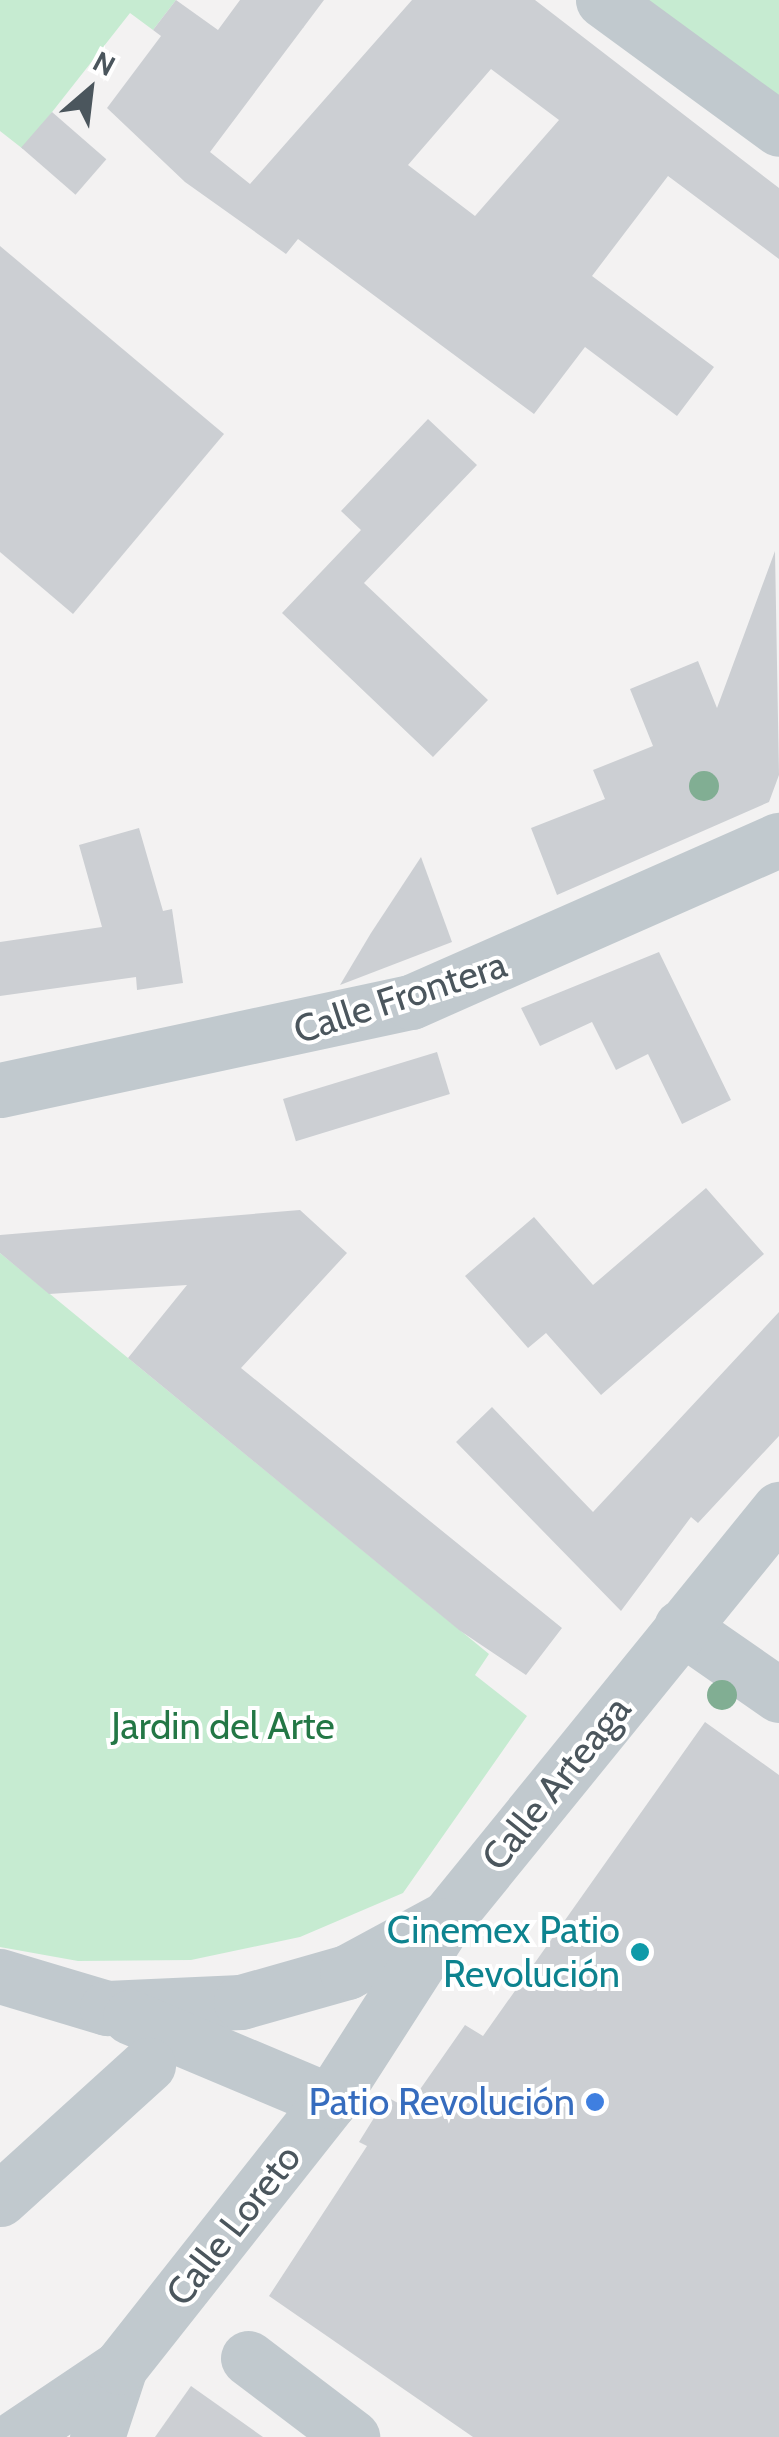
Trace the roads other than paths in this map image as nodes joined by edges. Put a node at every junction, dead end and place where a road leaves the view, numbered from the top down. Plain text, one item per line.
1 (603, 0) edge
2 (779, 129) edge
3 (779, 840) edge
4 (0, 1090) edge
5 (779, 1509) edge
6 (681, 1627) junction
7 (779, 1695) edge
8 (448, 1918) junction
9 (0, 1976) edge
10 (106, 2008) junction
11 (148, 2065) dead end
12 (330, 2101) junction
13 (0, 2199) edge
14 (248, 2358) dead end
15 (120, 2367) junction
16 (16, 2437) edge
17 (96, 2437) edge
18 (352, 2437) edge

1 - 2 street
3 - 4 street, Calle Frontera
5 - 6 street, Calle Arteaga
6 - 7 street
6 - 8 street, Calle Arteaga
8 - 10 street, Calle Arteaga
8 - 12 street, Calle Loreto
9 - 10 street, Calle Arteaga
10 - 12 street, Calle Arteaga
11 - 13 street
12 - 15 street, Calle Loreto
14 - 18 street
15 - 16 street
15 - 17 street, Calle Loreto

